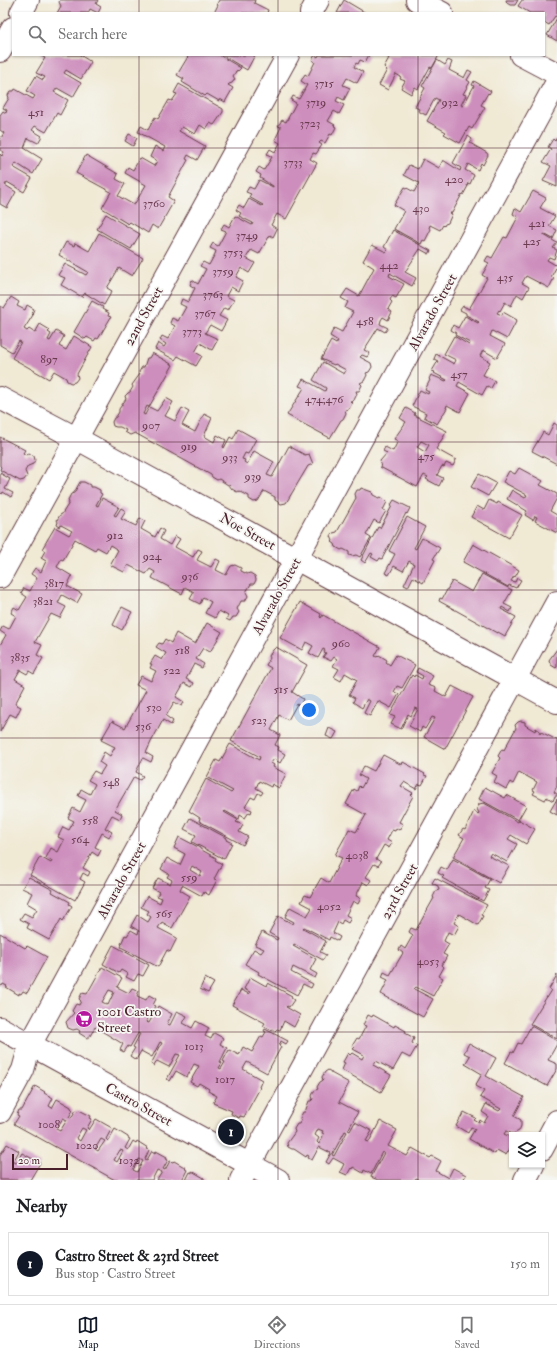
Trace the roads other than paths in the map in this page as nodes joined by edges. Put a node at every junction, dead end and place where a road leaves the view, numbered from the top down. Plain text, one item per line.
1 (28, 0) edge
2 (318, 0) edge
3 (417, 0) edge
4 (22, 12) edge
5 (312, 12) edge
6 (440, 12) edge
7 (12, 30) edge
8 (0, 51) edge
9 (287, 56) edge
10 (523, 56) edge
11 (557, 74) edge
12 (557, 82) edge
13 (0, 398) edge
14 (76, 438) junction
15 (297, 558) junction
16 (0, 577) edge
17 (557, 602) edge
18 (516, 678) junction
19 (557, 702) edge
20 (0, 1028) edge
21 (30, 1045) junction
22 (0, 1112) edge
23 (557, 1121) edge
24 (545, 1143) edge
25 (531, 1168) edge
26 (245, 1172) edge
27 (278, 1180) edge
28 (525, 1180) edge

1 - 4 street
2 - 5 street
3 - 6 street
7 - 8 street
9 - 14 street, 22nd Street
10 - 11 street
12 - 15 street, Alvarado Street
13 - 14 street, Noe Street
14 - 15 street, Noe Street
14 - 16 street, 22nd Street
15 - 18 street, Noe Street
15 - 21 street, Alvarado Street
17 - 18 street, 23rd Street
18 - 19 street, Noe Street
18 - 26 street, 23rd Street
20 - 21 street, Castro Street
21 - 22 street, Alvarado Street
21 - 26 street, Castro Street
23 - 24 street
25 - 28 street
26 - 27 street, Castro Street

